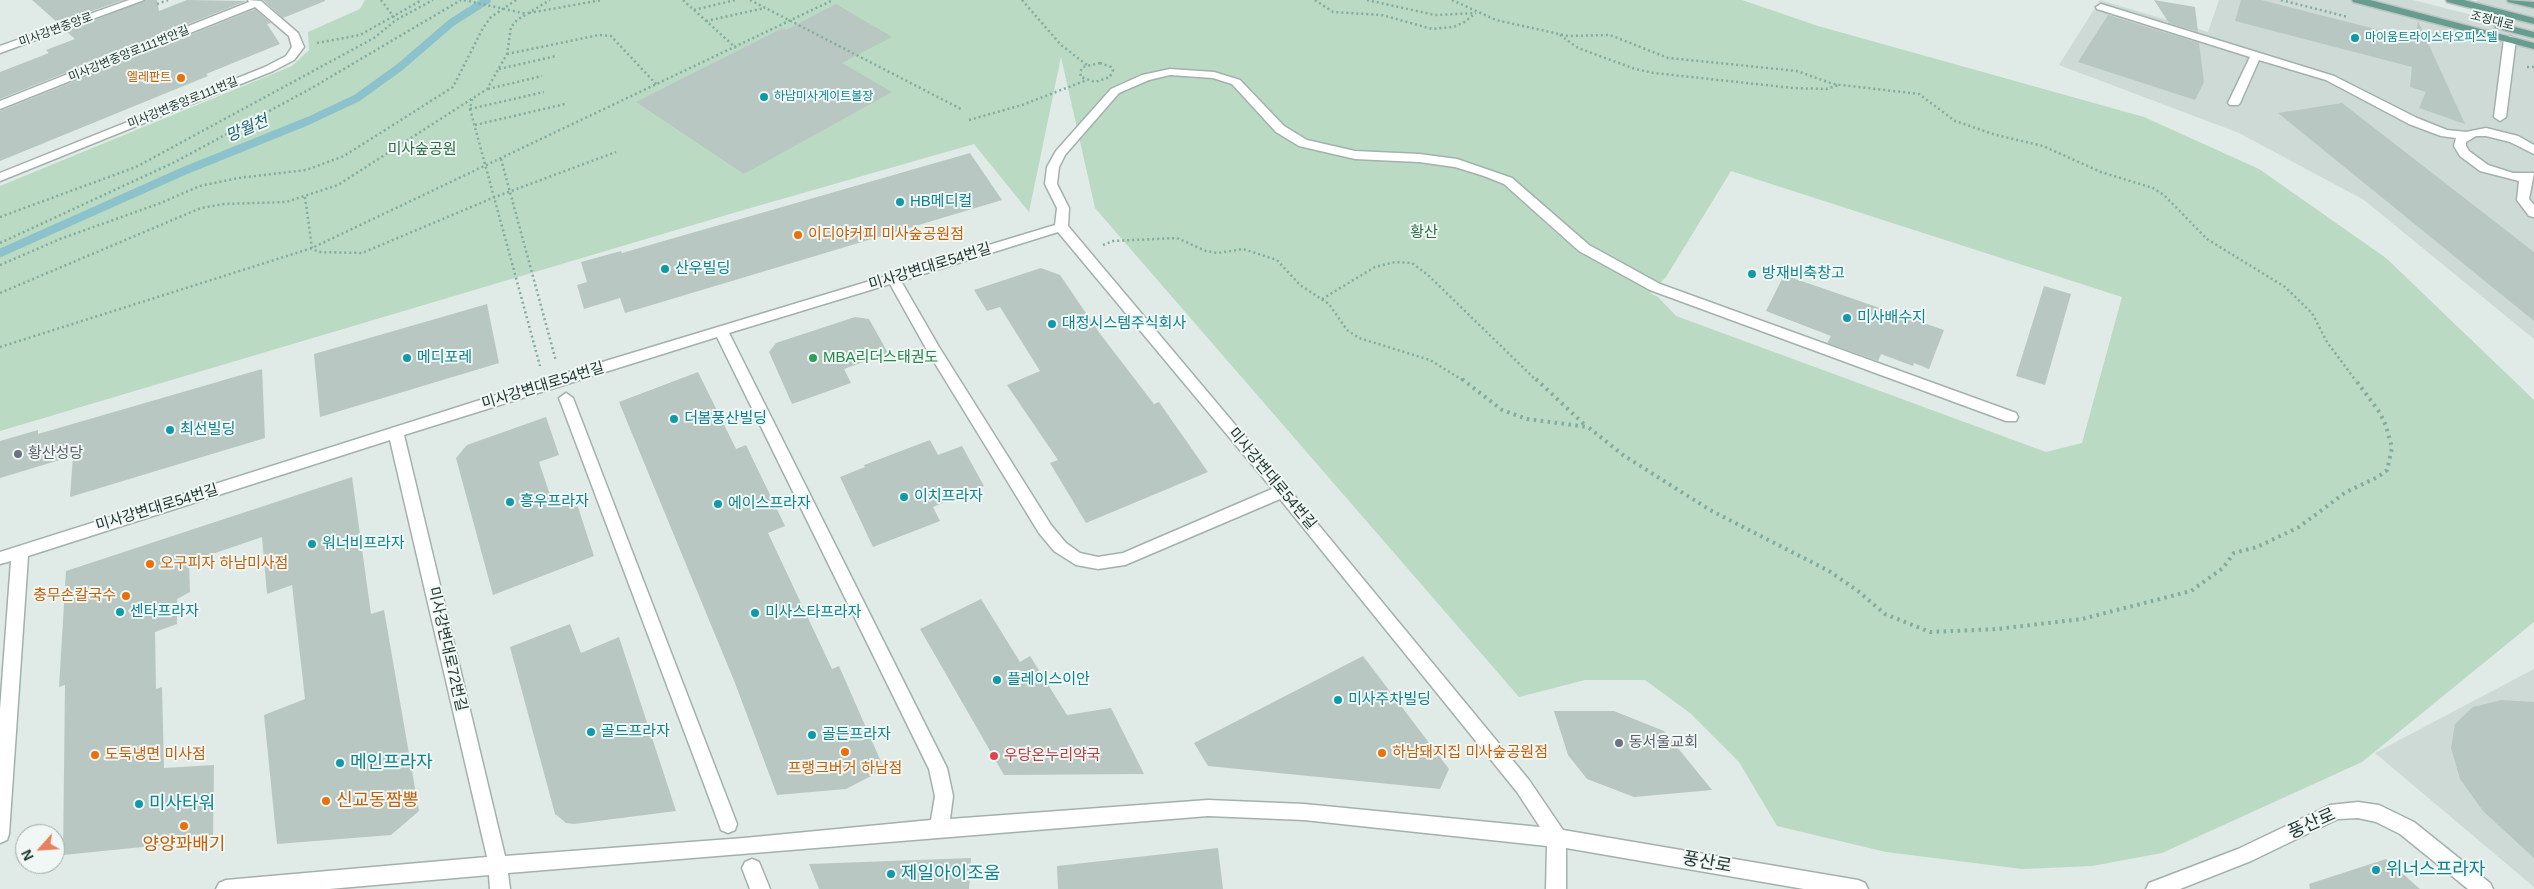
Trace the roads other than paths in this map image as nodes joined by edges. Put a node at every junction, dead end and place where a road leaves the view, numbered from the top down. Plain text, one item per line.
1 (139, 0) edge
2 (2357, 0) edge
3 (2399, 0) edge
4 (2451, 0) edge
5 (2512, 0) edge
6 (255, 2) edge
7 (2534, 5) edge
8 (2101, 7) dead end
9 (2534, 21) edge
10 (2534, 35) edge
11 (2510, 39) junction
12 (2534, 46) edge
13 (0, 50) edge
14 (2256, 55) junction
15 (2234, 103) dead end
16 (0, 105) edge
17 (2500, 117) dead end
18 (2465, 135) junction
19 (2534, 150) edge
20 (0, 177) edge
21 (2530, 177) edge
22 (2534, 214) edge
23 (1061, 227) junction
24 (893, 278) junction
25 (721, 332) junction
26 (566, 398) dead end
27 (2011, 417) dead end
28 (396, 433) junction
29 (1282, 491) junction
30 (20, 552) junction
31 (0, 558) edge
32 (728, 824) dead end
33 (939, 828) junction
34 (0, 834) edge
35 (1557, 838) junction
36 (498, 865) junction
37 (752, 868) dead end
38 (226, 889) edge
39 (500, 889) edge
40 (760, 889) edge
41 (1556, 889) edge
42 (1858, 889) edge
43 (2156, 889) edge
44 (2483, 889) edge

1 - 13 street, 미사강변중앙로
2 - 11 main road, 조정대로
3 - 10 main road
4 - 9 main road
5 - 7 main road, 조정대로
6 - 16 street, 미사강변중앙로111번안길
6 - 20 street, 미사강변중앙로111번길
8 - 14 street
11 - 12 main road, 조정대로
11 - 17 street
14 - 15 street
14 - 18 street
18 - 19 street
18 - 21 street
21 - 22 street
23 - 24 street, 미사강변대로54번길
23 - 27 street
23 - 29 street, 미사강변대로54번길
24 - 25 street, 미사강변대로54번길
24 - 29 street
25 - 28 street, 미사강변대로54번길
25 - 33 street
26 - 32 street
28 - 30 street, 미사강변대로54번길
28 - 36 street, 미사강변대로72번길
29 - 35 street, 미사강변대로54번길
30 - 31 street, 미사강변대로54번길
30 - 34 street
33 - 35 street, 풍산로
33 - 36 street, 풍산로
35 - 41 street
35 - 42 street, 풍산로
36 - 38 street, 풍산로
36 - 39 street, 미사강변대로72번길
37 - 40 street
43 - 44 street, 풍산로

